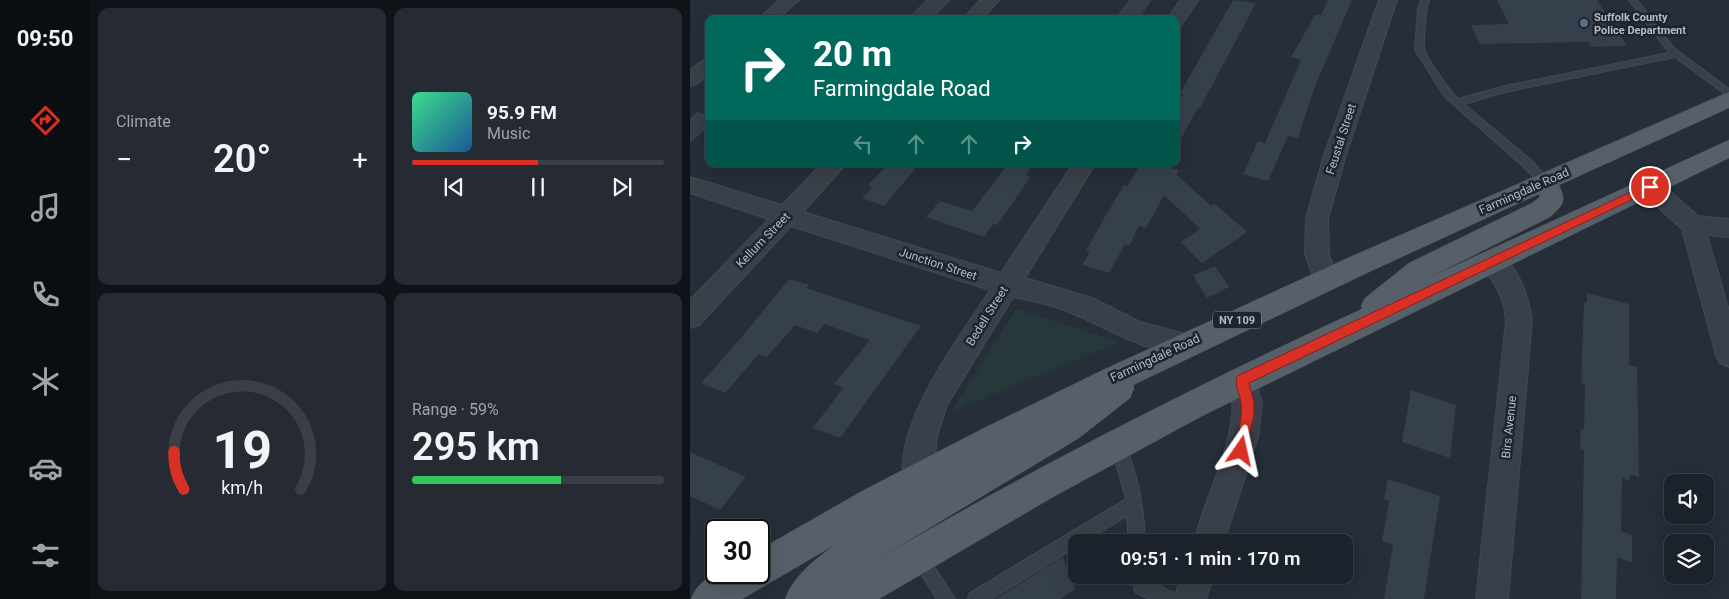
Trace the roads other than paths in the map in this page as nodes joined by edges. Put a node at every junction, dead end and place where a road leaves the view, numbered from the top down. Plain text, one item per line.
1 (790, 0) edge
2 (990, 0) edge
3 (1189, 0) edge
4 (1388, 0) edge
5 (1425, 0) edge
6 (1632, 0) edge
7 (772, 15) edge
8 (976, 15) edge
9 (1179, 15) edge
10 (1677, 54) junction
11 (705, 68) edge
12 (690, 80) edge
13 (1729, 94) edge
14 (1729, 99) edge
15 (1455, 103) junction
16 (1729, 148) edge
17 (832, 167) edge
18 (1082, 167) edge
19 (1545, 182) junction
20 (690, 185) edge
21 (1650, 187) junction
22 (786, 215) junction
23 (1692, 225) junction
24 (1729, 228) edge
25 (1493, 261) junction
26 (1326, 280) junction
27 (1006, 285) junction
28 (690, 317) edge
29 (1347, 330) junction
30 (1184, 344) junction
31 (1729, 355) edge
32 (1155, 358) junction
33 (1242, 380) junction
34 (1118, 444) junction
35 (918, 479) junction
36 (1134, 503) junction
37 (1136, 534) edge
38 (1212, 534) edge
39 (918, 556) junction
40 (770, 563) edge
41 (733, 584) edge
42 (1142, 584) edge
43 (1195, 584) edge
44 (709, 599) edge
45 (803, 599) edge
46 (845, 599) edge
47 (947, 599) edge
48 (976, 599) edge
49 (1168, 599) edge
50 (1190, 599) edge
51 (1492, 599) edge

1 - 7 street
2 - 8 street
3 - 9 street
4 - 26 street, Feustal Street
5 - 15 lane
6 - 10 lane
10 - 13 lane
10 - 15 lane
11 - 12 street
14 - 19 main road, Farmingdale Road / NY 109
15 - 19 lane
16 - 21 main road
17 - 22 street, Kellum Street
18 - 27 street, Bedell Street
19 - 26 main road, Farmingdale Road / NY 109
19 - 29 main road
20 - 22 street, Junction Street
21 - 23 street
21 - 25 main road
22 - 27 street, Junction Street
22 - 28 street, Kellum Street
23 - 24 street
23 - 31 street
25 - 29 main road
25 - 51 street, Birs Avenue
26 - 30 main road, Farmingdale Road / NY 109
27 - 30 street, Junction Street
27 - 35 street, Bedell Street
29 - 33 main road
30 - 32 main road, Farmingdale Road / NY 109
32 - 35 main road, Farmingdale Road / NY 109
32 - 45 main road
33 - 34 main road
33 - 38 street
34 - 36 lane
34 - 39 main road
35 - 40 main road, Farmingdale Road / NY 109
36 - 37 lane
36 - 48 lane
39 - 46 main road
39 - 47 lane
41 - 44 main road
42 - 49 lane
43 - 50 street

